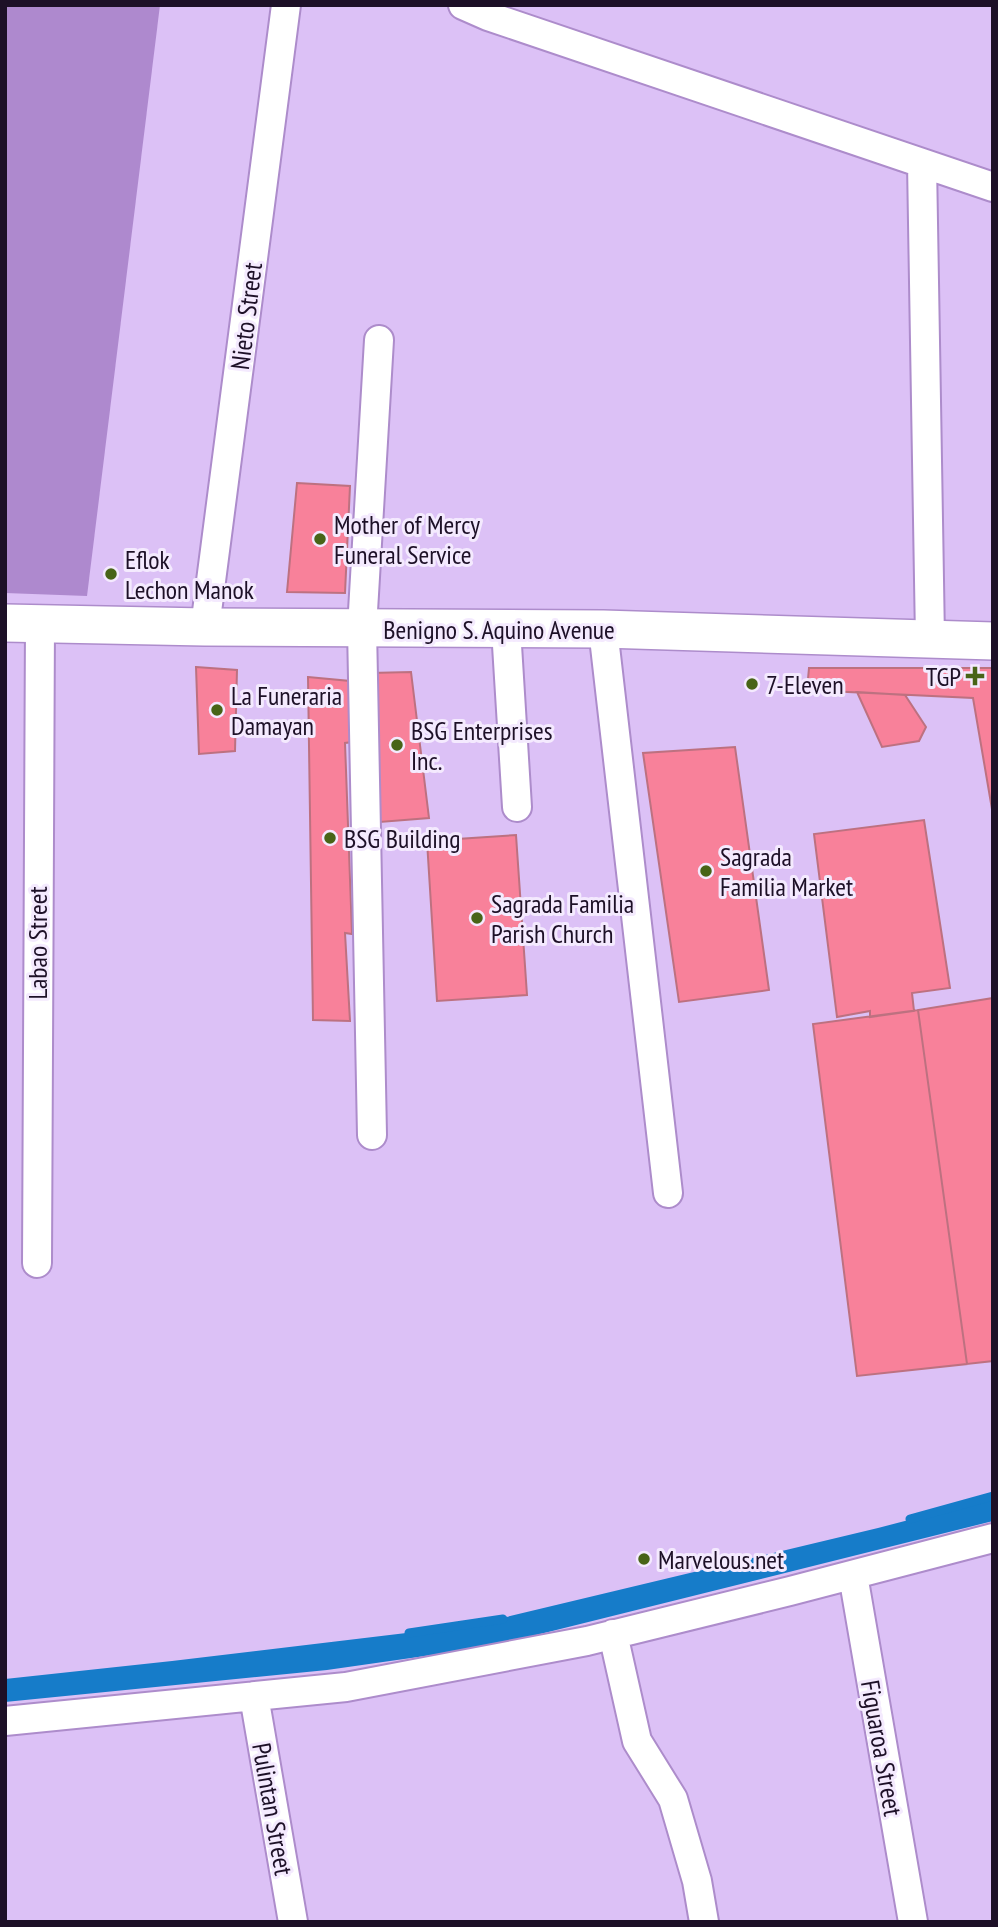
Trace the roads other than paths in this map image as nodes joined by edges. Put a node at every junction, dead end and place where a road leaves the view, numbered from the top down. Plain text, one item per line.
1 (286, 5) edge
2 (480, 9) edge
3 (922, 163) junction
4 (993, 187) edge
5 (379, 340) dead end
6 (23, 623) edge
7 (205, 627) junction
8 (362, 628) junction
9 (506, 629) junction
10 (603, 629) junction
11 (930, 639) junction
12 (993, 642) edge
13 (517, 807) dead end
14 (372, 1135) dead end
15 (668, 1193) dead end
16 (37, 1264) dead end
17 (993, 1538) edge
18 (853, 1575) junction
19 (613, 1634) junction
20 (254, 1696) junction
21 (5, 1721) edge
22 (293, 1922) edge
23 (704, 1922) edge
24 (914, 1922) edge

1 - 7 street, Nieto Street
2 - 3 street
3 - 4 street
3 - 11 street
5 - 8 street
6 - 7 main road, Benigno S. Aquino Avenue
6 - 16 street, Labao Street
7 - 8 main road, Benigno S. Aquino Avenue
8 - 9 main road, Benigno S. Aquino Avenue
8 - 14 street
9 - 10 main road, Benigno S. Aquino Avenue
9 - 13 street
10 - 11 main road, Benigno S. Aquino Avenue
10 - 15 street
11 - 12 main road, Benigno S. Aquino Avenue
17 - 18 street
18 - 19 street
18 - 24 street, Figuaroa Street
19 - 20 street
19 - 23 street
20 - 21 street
20 - 22 street, Pulintan Street

